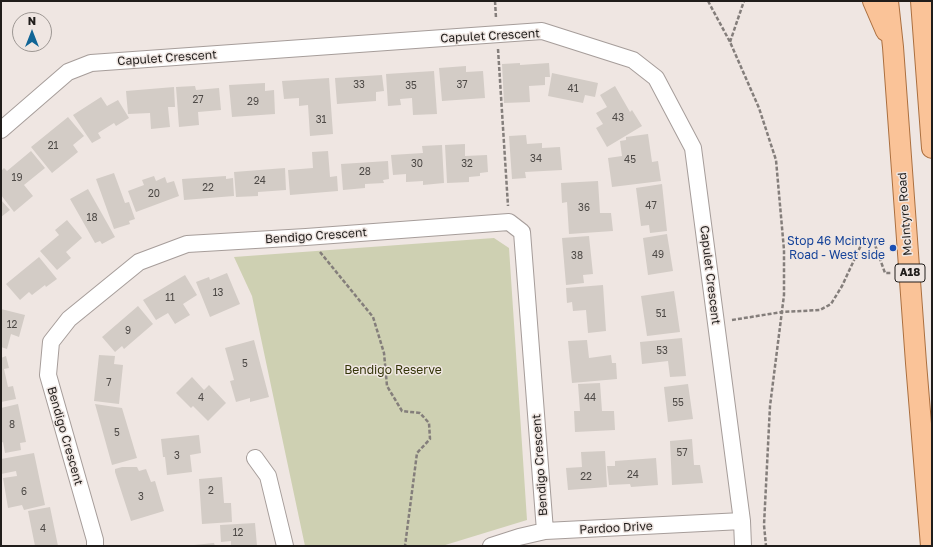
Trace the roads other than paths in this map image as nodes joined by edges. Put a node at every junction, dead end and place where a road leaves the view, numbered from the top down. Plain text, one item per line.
1 (872, 1) edge
2 (888, 1) edge
3 (921, 1) edge
4 (893, 48) junction
5 (1, 130) edge
6 (932, 148) edge
7 (256, 458) dead end
8 (742, 521) junction
9 (545, 531) junction
10 (96, 546) edge
11 (285, 546) edge
12 (492, 546) edge
13 (743, 546) edge
14 (931, 546) edge

1 - 4 main road
2 - 4 main road, McIntyre Road / A18
3 - 6 main road
4 - 14 main road, McIntyre Road / A18
5 - 8 street, Capulet Crescent
7 - 11 street
8 - 9 street, Pardoo Drive
8 - 13 street, Capulet Crescent
9 - 10 street, Bendigo Crescent
9 - 12 street, Pardoo Drive

